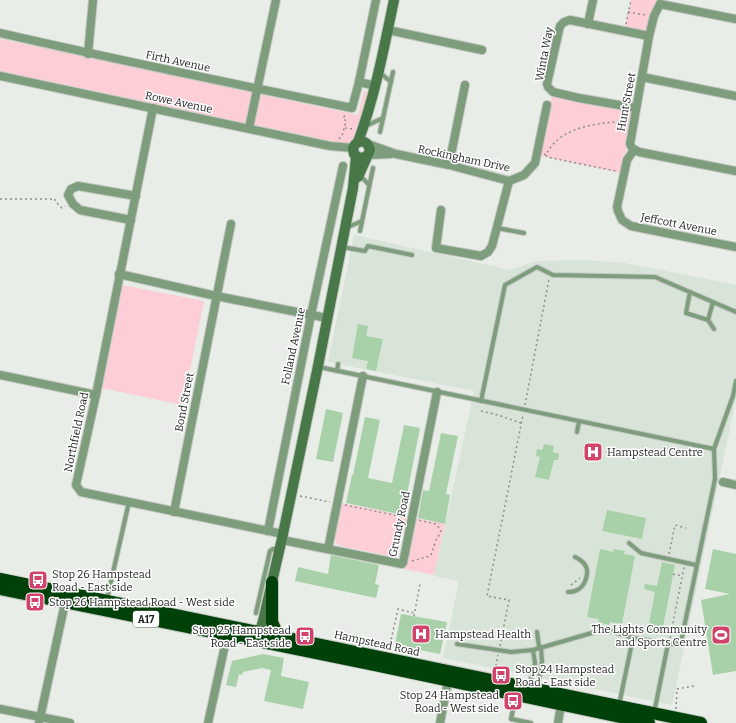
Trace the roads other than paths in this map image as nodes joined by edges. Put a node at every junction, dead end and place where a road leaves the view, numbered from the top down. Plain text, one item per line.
1 (93, 0) edge
2 (276, 0) edge
3 (376, 0) edge
4 (394, 0) edge
5 (593, 0) edge
6 (660, 2) edge
7 (736, 19) edge
8 (588, 24) junction
9 (388, 30) junction
10 (0, 33) edge
11 (650, 36) junction
12 (482, 50) dead end
13 (88, 54) junction
14 (378, 71) junction
15 (393, 72) dead end
16 (0, 76) edge
17 (642, 77) junction
18 (359, 82) junction
19 (391, 82) junction
20 (465, 85) dead end
21 (376, 86) junction
22 (258, 90) junction
23 (736, 96) edge
24 (547, 105) dead end
25 (153, 108) junction
26 (636, 108) junction
27 (370, 109) junction
28 (383, 118) junction
29 (368, 125) junction
30 (249, 128) junction
31 (380, 132) dead end
32 (362, 149) junction
33 (634, 150) junction
34 (449, 165) junction
35 (344, 166) dead end
36 (373, 168) dead end
37 (736, 171) edge
38 (359, 174) junction
39 (509, 181) junction
40 (369, 185) junction
41 (353, 188) junction
42 (136, 196) junction
43 (441, 210) dead end
44 (131, 220) junction
45 (362, 220) junction
46 (231, 224) dead end
47 (497, 228) junction
48 (345, 229) junction
49 (360, 231) dead end
50 (524, 233) dead end
51 (341, 247) junction
52 (736, 247) edge
53 (412, 255) dead end
54 (119, 274) junction
55 (690, 292) junction
56 (216, 296) junction
57 (713, 302) junction
58 (736, 312) edge
59 (311, 315) junction
60 (327, 318) junction
61 (708, 320) junction
62 (714, 329) dead end
63 (338, 364) dead end
64 (318, 366) junction
65 (337, 371) junction
66 (0, 375) edge
67 (363, 376) junction
68 (736, 381) edge
69 (437, 392) junction
70 (96, 395) junction
71 (481, 401) junction
72 (579, 421) junction
73 (577, 432) dead end
74 (714, 449) junction
75 (723, 482) dead end
76 (736, 485) edge
77 (129, 502) junction
78 (174, 512) junction
79 (268, 531) junction
80 (281, 541) junction
81 (629, 543) dead end
82 (328, 549) junction
83 (575, 557) dead end
84 (696, 565) junction
85 (0, 579) edge
86 (268, 586) junction
87 (0, 589) edge
88 (568, 592) dead end
89 (66, 598) junction
90 (107, 601) junction
91 (256, 612) dead end
92 (537, 632) dead end
93 (227, 636) junction
94 (259, 637) junction
95 (284, 637) junction
96 (633, 638) junction
97 (457, 644) dead end
98 (668, 644) junction
99 (540, 647) junction
100 (533, 650) junction
101 (449, 676) junction
102 (524, 694) junction
103 (562, 700) junction
104 (0, 709) edge
105 (617, 711) junction
106 (652, 718) edge
107 (40, 720) edge
108 (510, 721) edge
109 (70, 723) edge
110 (208, 723) edge
111 (440, 723) edge
112 (531, 723) edge
113 (558, 723) edge
114 (701, 723) edge

1 - 13 street
2 - 22 street
3 - 18 street
4 - 9 street
5 - 8 street
6 - 7 street
6 - 11 street, Hunt Street
8 - 11 street, Winta Way
8 - 26 street, Winta Way
9 - 12 street
9 - 14 street
10 - 13 street, Firth Avenue
11 - 17 street, Hunt Street
13 - 22 street, Firth Avenue
14 - 19 lane
14 - 21 street
15 - 19 lane
16 - 25 street, Rowe Avenue
17 - 23 street
17 - 26 street, Hunt Street
18 - 21 street
18 - 22 street, Firth Avenue
19 - 28 lane
20 - 34 street
21 - 27 street
22 - 30 street
24 - 39 street, Rockingham Drive
25 - 30 street, Rowe Avenue
25 - 42 street, Northfield Road
26 - 33 street, Hunt Street
27 - 29 street
27 - 32 street
28 - 29 lane
28 - 31 lane
29 - 32 street
30 - 32 street, Rowe Avenue
32 - 34 street, Rockingham Drive
32 - 38 street
32 - 41 street
33 - 37 street
33 - 52 street, Jeffcott Avenue
34 - 39 street, Rockingham Drive
35 - 59 street, Folland Avenue
36 - 40 lane
38 - 40 lane
38 - 41 street
39 - 47 street
40 - 45 lane
41 - 48 street
42 - 44 street, Northfield Road
42 - 44 street
43 - 47 street
44 - 54 street, Northfield Road
45 - 48 lane
45 - 49 lane
46 - 56 street, Bond Street
47 - 50 lane
48 - 51 street
51 - 53 lane
51 - 60 street
54 - 56 street
54 - 70 street, Northfield Road
55 - 57 lane
55 - 61 lane
55 - 71 lane
56 - 59 street
56 - 78 street, Bond Street
57 - 58 lane
57 - 61 lane
59 - 60 street
59 - 79 street, Folland Avenue
60 - 64 street
61 - 62 lane
63 - 65 lane
64 - 65 lane
64 - 80 street
65 - 67 lane
66 - 70 street
67 - 69 lane
67 - 82 street
68 - 74 lane
69 - 71 lane
69 - 82 street, Grundy Road
70 - 77 street, Northfield Road
71 - 72 lane
72 - 73 lane
72 - 74 lane
74 - 84 lane
75 - 76 street
77 - 78 street, Northfield Road
77 - 90 lane
78 - 79 street, Northfield Road
79 - 80 street, Northfield Road
80 - 82 street, Grundy Road
80 - 86 street
81 - 84 lane
83 - 88 lane
84 - 98 lane
85 - 89 highway, Hampstead Road / A17
86 - 91 lane
86 - 94 street
86 - 95 highway
87 - 89 highway, Hampstead Road / A17
89 - 90 highway, Hampstead Road / A17
89 - 93 highway, Hampstead Road / A17
89 - 107 street
90 - 94 highway, Hampstead Road / A17
92 - 99 lane
93 - 94 highway, Hampstead Road / A17
93 - 110 street
94 - 95 highway, Hampstead Road / A17
94 - 101 highway, Hampstead Road / A17
95 - 101 highway, Hampstead Road / A17
96 - 98 lane
96 - 99 lane
96 - 105 lane
97 - 100 lane
98 - 106 lane
99 - 100 lane
99 - 102 lane
100 - 102 lane
101 - 102 highway, Hampstead Road / A17
101 - 111 street
102 - 103 highway, Hampstead Road / A17
102 - 108 lane
103 - 105 highway, Hampstead Road / A17
103 - 113 street
104 - 107 street
105 - 106 highway, Hampstead Road / A17
106 - 114 highway, Hampstead Road / A17
107 - 109 street
108 - 112 lane

